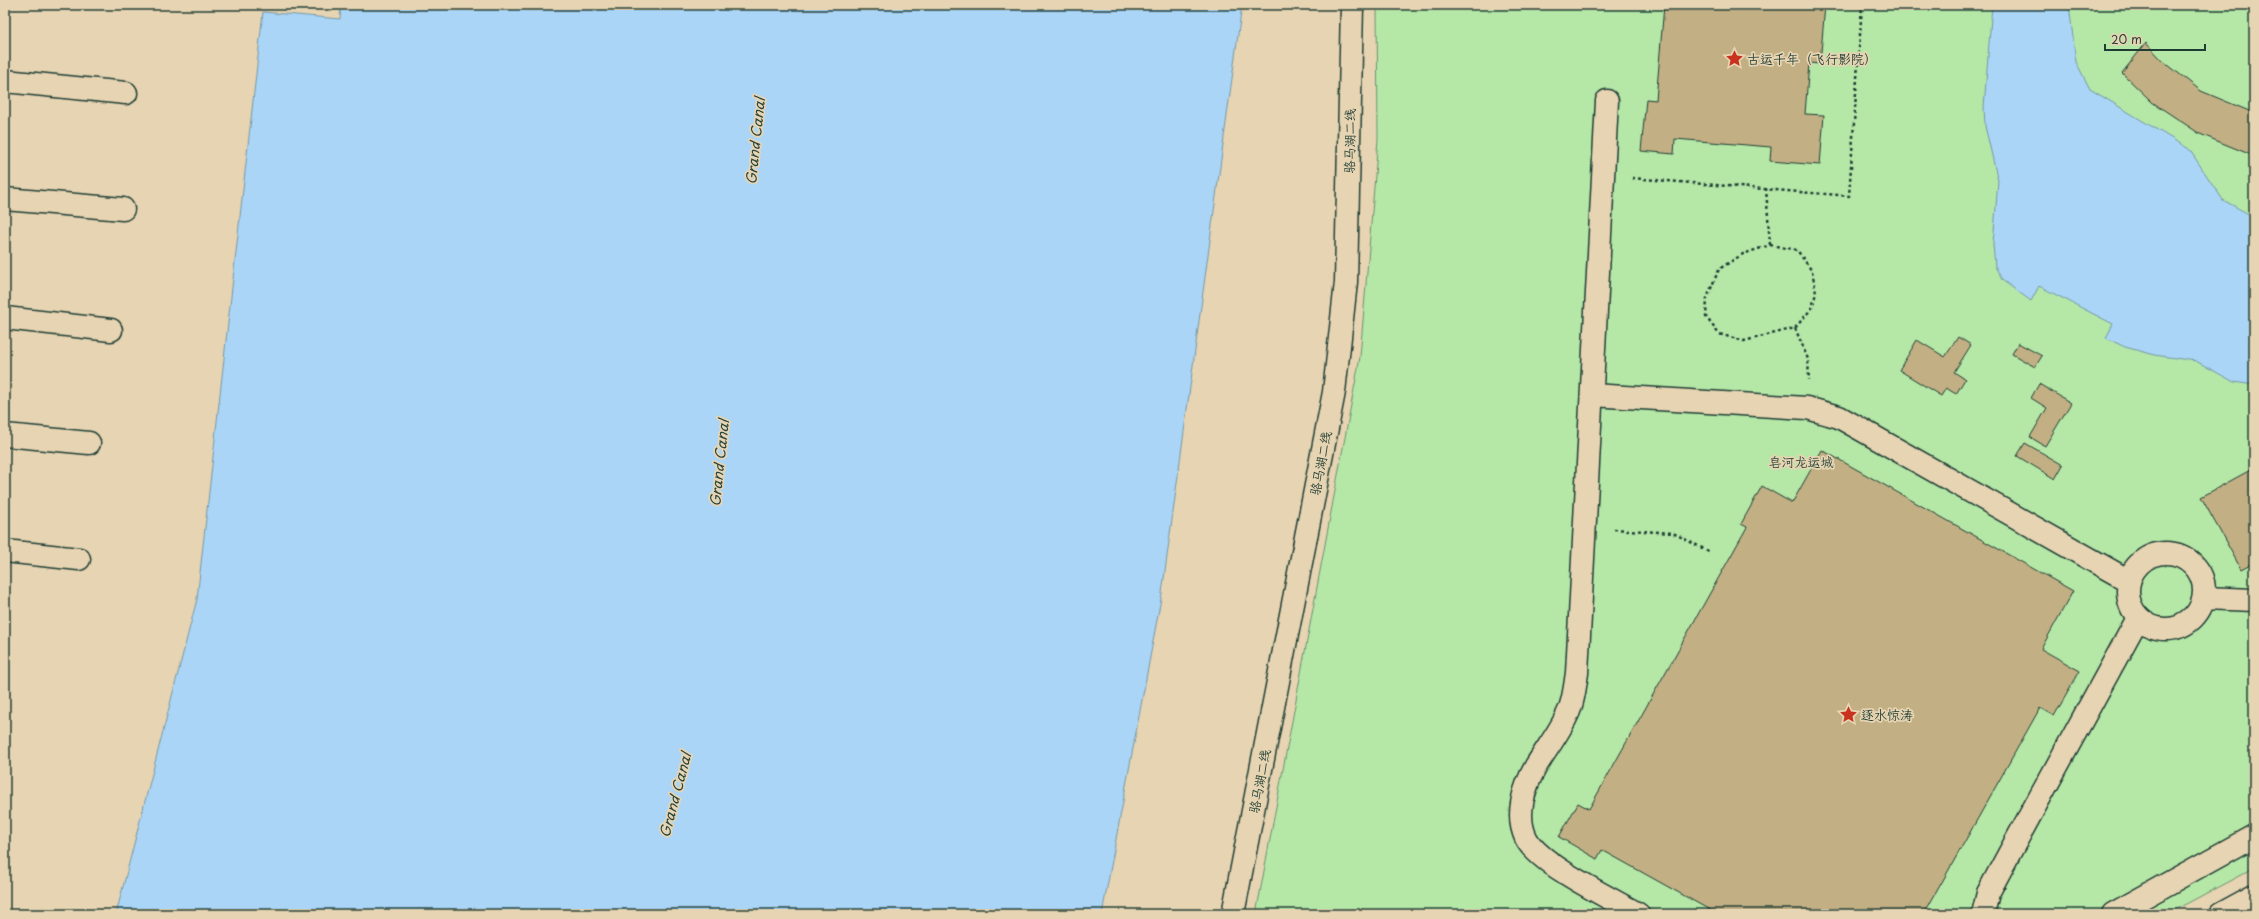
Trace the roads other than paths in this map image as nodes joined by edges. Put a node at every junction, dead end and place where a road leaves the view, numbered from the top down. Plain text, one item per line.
1 (1352, 5) edge
2 (5, 81) edge
3 (126, 93) dead end
4 (1607, 101) dead end
5 (5, 199) edge
6 (123, 210) dead end
7 (5, 318) edge
8 (111, 330) dead end
9 (1592, 395) junction
10 (5, 435) edge
11 (89, 443) dead end
12 (5, 551) edge
13 (79, 559) dead end
14 (2129, 581) junction
15 (2204, 598) junction
16 (2254, 600) edge
17 (2138, 618) junction
18 (2254, 836) edge
19 (2254, 896) edge
20 (1233, 914) edge
21 (1638, 914) edge
22 (1983, 914) edge
23 (2113, 914) edge
24 (2221, 914) edge

1 - 20 street, 骆马湖二线
2 - 3 street
4 - 9 street
5 - 6 street
7 - 8 street
9 - 14 street
9 - 21 street
10 - 11 street
12 - 13 street
14 - 15 street
14 - 17 street
15 - 16 street
15 - 17 street
17 - 22 street
18 - 23 street
19 - 24 street

